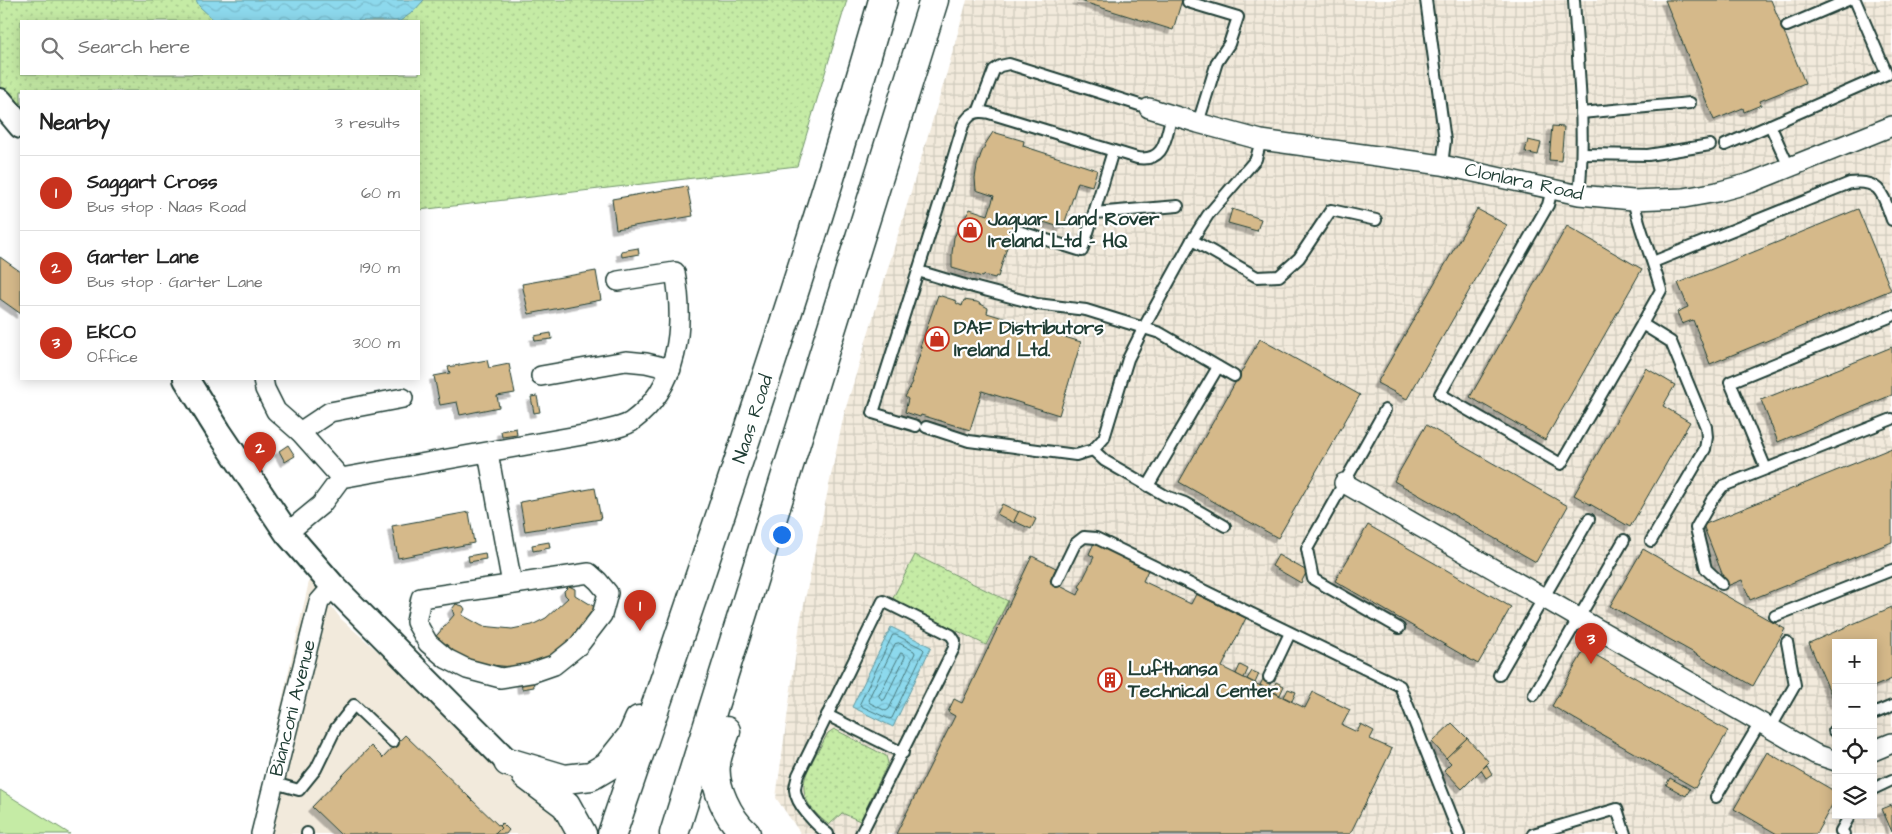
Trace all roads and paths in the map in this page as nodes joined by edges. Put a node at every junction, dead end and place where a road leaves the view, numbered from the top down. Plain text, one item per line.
1 (883, 0) edge
2 (934, 0) edge
3 (1426, 0) edge
4 (1574, 0) edge
5 (1848, 0) edge
6 (1855, 0) edge
7 (1188, 2) dead end
8 (1787, 26) dead end
9 (0, 101) edge
10 (1690, 103) dead end
11 (1149, 108) joint
12 (978, 110) junction
13 (1581, 113) junction
14 (1172, 115) junction
15 (1198, 124) junction
16 (20, 125) edge
17 (1770, 125) junction
18 (1892, 126) edge
19 (1261, 140) junction
20 (1710, 145) dead end
21 (1725, 145) dead end
22 (1113, 151) junction
23 (1582, 154) junction
24 (1442, 165) junction
25 (1790, 167) junction
26 (1552, 190) junction
27 (1579, 195) junction
28 (1633, 200) junction
29 (1178, 206) dead end
30 (1094, 213) junction
31 (1376, 220) dead end
32 (1892, 220) edge
33 (1018, 231) dead end
34 (1192, 240) junction
35 (1654, 262) junction
36 (918, 271) junction
37 (618, 281) dead end
38 (1892, 316) edge
39 (1642, 324) junction
40 (1143, 329) junction
41 (823, 354) junction
42 (1218, 367) junction
43 (671, 368) junction
44 (541, 376) dead end
45 (1234, 376) dead end
46 (187, 380) edge
47 (263, 380) edge
48 (403, 398) dead end
49 (1386, 410) dead end
50 (1892, 419) edge
51 (300, 432) junction
52 (1094, 450) junction
53 (488, 453) junction
54 (1766, 469) junction
55 (341, 478) junction
56 (1344, 483) junction
57 (1148, 486) junction
58 (1589, 519) dead end
59 (1225, 526) dead end
60 (287, 533) junction
61 (1624, 540) dead end
62 (1651, 541) dead end
63 (1892, 570) edge
64 (1057, 581) dead end
65 (512, 584) junction
66 (1722, 584) dead end
67 (333, 586) junction
68 (1544, 597) junction
69 (692, 599) junction
70 (1775, 616) dead end
71 (1579, 617) junction
72 (1399, 628) dead end
73 (1290, 633) junction
74 (1787, 642) dead end
75 (1499, 675) dead end
76 (1269, 677) dead end
77 (1534, 695) dead end
78 (1892, 706) edge
79 (1877, 712) edge
80 (827, 715) junction
81 (1766, 724) junction
82 (393, 742) dead end
83 (1892, 743) edge
84 (1877, 749) edge
85 (903, 753) junction
86 (1832, 760) edge
87 (508, 762) junction
88 (1892, 780) edge
89 (274, 783) junction
90 (1877, 787) edge
91 (1716, 797) dead end
92 (1848, 819) edge
93 (261, 834) edge
94 (582, 834) edge
95 (612, 834) edge
96 (674, 834) edge
97 (746, 834) edge
98 (828, 834) edge
99 (860, 834) edge
100 (1459, 834) edge
101 (1533, 834) edge
102 (1625, 834) edge
103 (1844, 834) edge

1 - 69 highway, Naas Road
2 - 41 highway
3 - 24 lane
4 - 13 lane
5 - 8 lane
6 - 17 lane
7 - 15 lane
9 - 16 street
10 - 13 lane
11 - 12 lane
11 - 14 street, Clonlara Road
12 - 22 lane
12 - 36 lane
13 - 23 lane
14 - 15 street, Clonlara Road
14 - 22 lane
15 - 19 street, Clonlara Road
17 - 21 lane
17 - 25 lane
18 - 25 street, Clonlara Road
19 - 24 street, Clonlara Road
19 - 34 lane
20 - 23 lane
22 - 30 lane
23 - 27 lane
24 - 26 street, Clonlara Road
25 - 28 street, Clonlara Road
26 - 27 street, Clonlara Road
26 - 39 lane
27 - 28 street, Clonlara Road
28 - 35 lane
29 - 30 lane
30 - 33 lane
31 - 34 lane
32 - 35 lane
34 - 40 lane
35 - 39 lane
36 - 40 lane
36 - 52 lane
37 - 43 street
38 - 54 lane
39 - 62 lane
40 - 42 lane
40 - 52 lane
41 - 96 highway
41 - 97 highway
42 - 45 lane
42 - 57 lane
43 - 44 street
43 - 53 street
46 - 60 street
47 - 51 street
48 - 51 street
49 - 56 lane
50 - 54 lane
51 - 55 street
52 - 57 lane
53 - 55 street
53 - 65 street
54 - 66 lane
55 - 60 street
56 - 68 street
56 - 72 lane
57 - 59 lane
58 - 68 lane
60 - 67 street
61 - 71 lane
63 - 70 lane
64 - 73 lane
65 - 65 street
67 - 87 street
67 - 89 street, Bianconi Avenue
68 - 71 street
68 - 75 lane
69 - 87 highway
69 - 95 highway, Naas Road
71 - 77 lane
71 - 81 street
73 - 76 lane
73 - 100 lane
74 - 81 lane
78 - 79 lane
80 - 85 lane
80 - 85 lane
80 - 98 lane
81 - 86 street
81 - 91 lane
82 - 89 lane
83 - 84 street
85 - 99 lane
87 - 94 highway
88 - 90 lane
89 - 93 street, Bianconi Avenue
92 - 103 lane
101 - 102 lane

